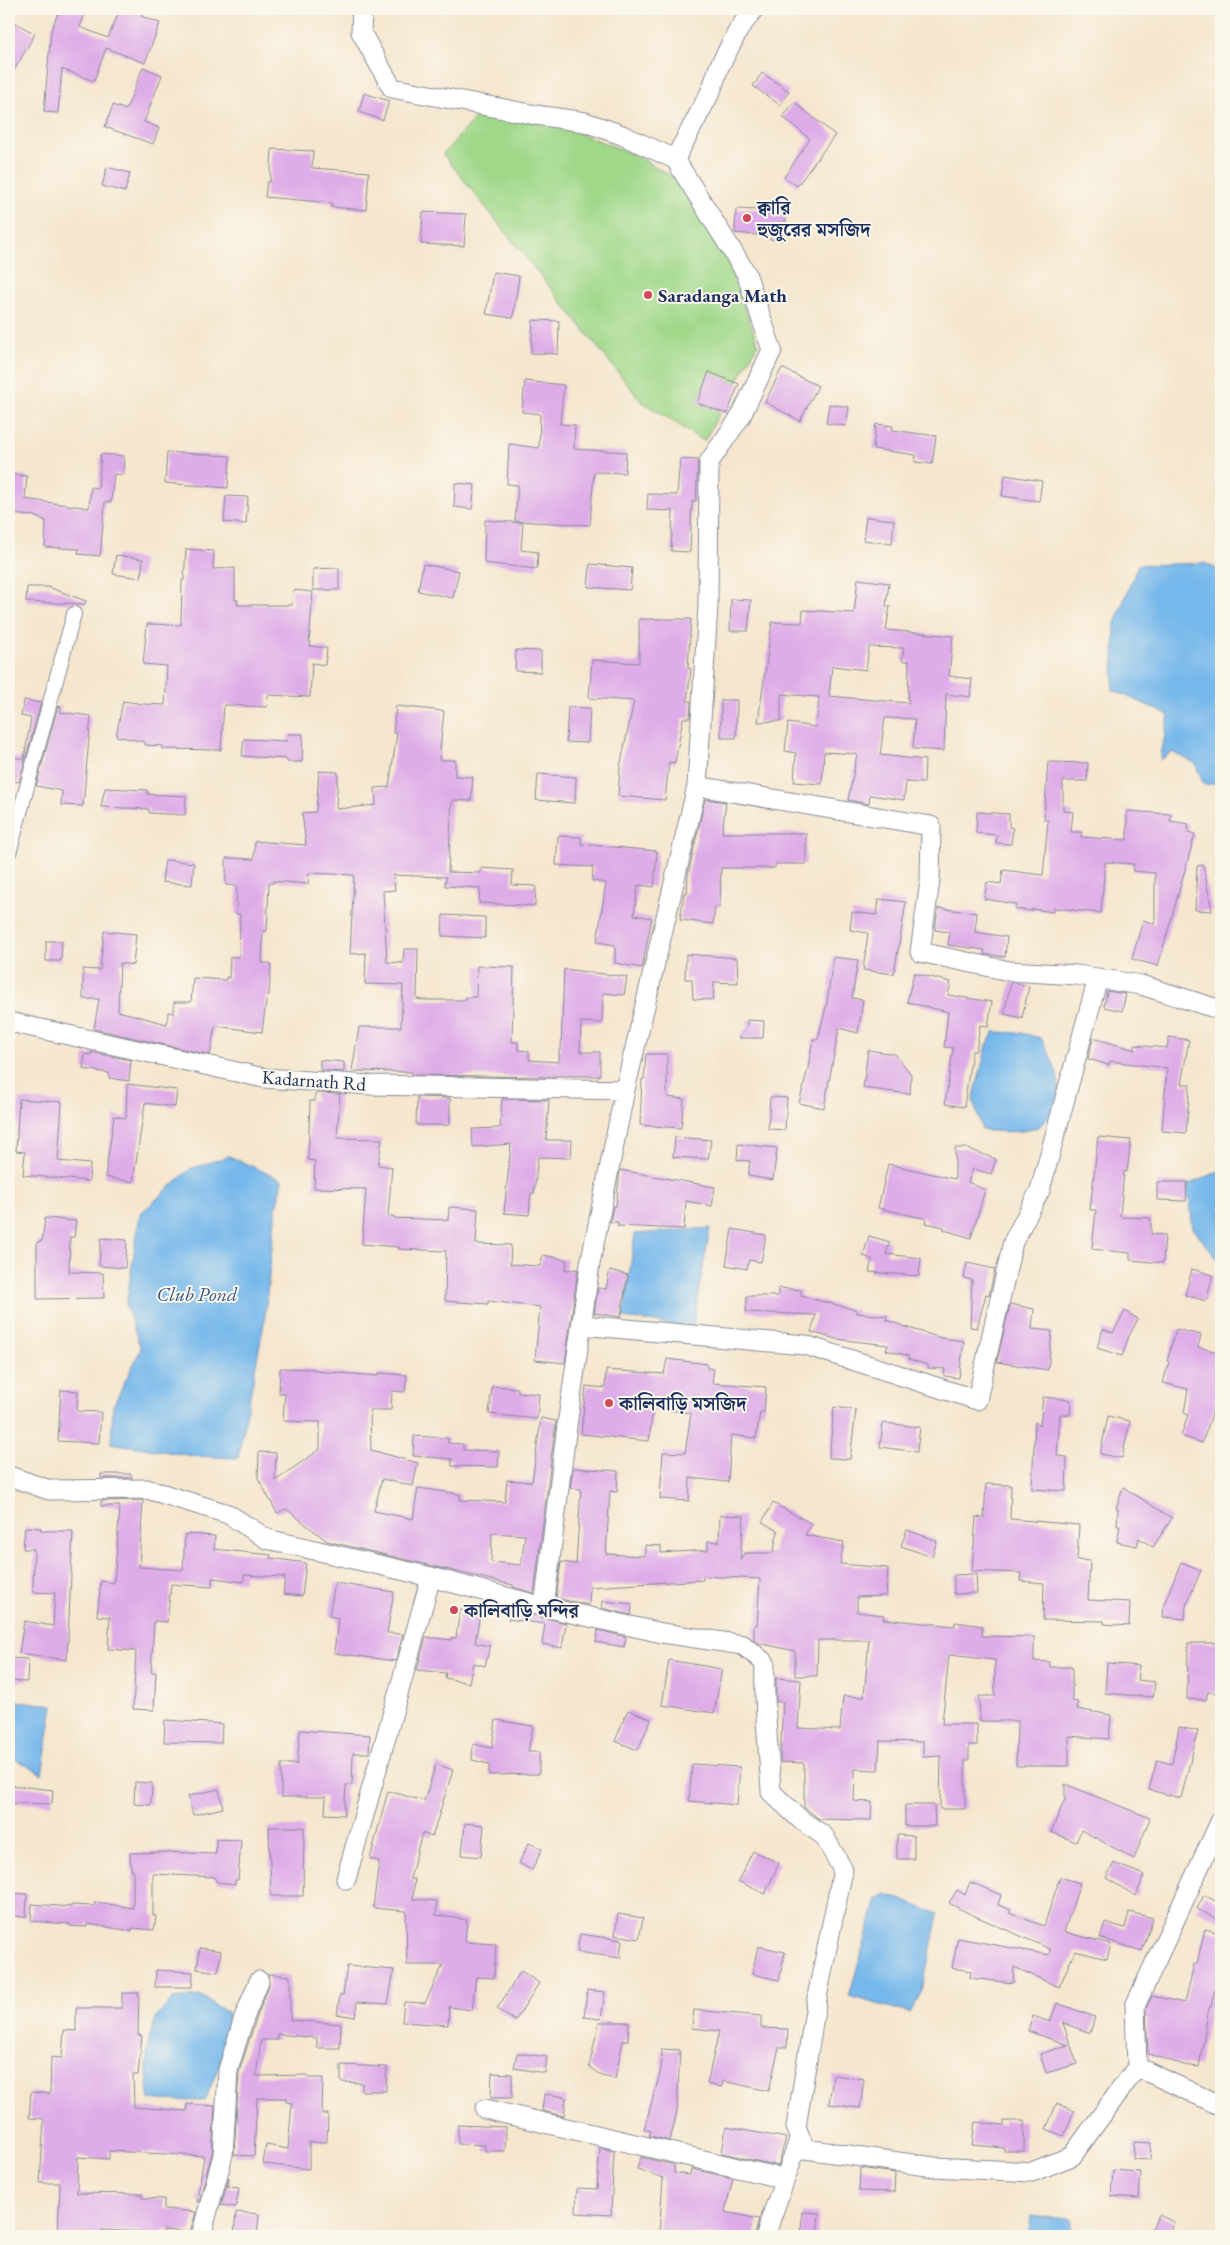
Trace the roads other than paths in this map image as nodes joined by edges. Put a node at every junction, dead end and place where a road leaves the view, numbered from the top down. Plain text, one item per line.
1 (362, 9) edge
2 (754, 9) edge
3 (675, 159) junction
4 (74, 614) dead end
5 (697, 786) junction
6 (9, 853) edge
7 (1098, 978) junction
8 (1221, 1010) edge
9 (9, 1022) edge
10 (625, 1090) junction
11 (581, 1325) junction
12 (9, 1476) edge
13 (431, 1577) junction
14 (544, 1607) junction
15 (1221, 1820) edge
16 (346, 1879) dead end
17 (259, 1981) dead end
18 (1137, 2067) junction
19 (1221, 2106) edge
20 (485, 2109) dead end
21 (800, 2137) junction
22 (785, 2179) junction
23 (201, 2236) edge
24 (766, 2236) edge

1 - 3 street
2 - 3 street
3 - 5 street
4 - 6 street
5 - 7 street
5 - 10 street
7 - 8 street
7 - 11 street
9 - 10 street, Kadarnath Rd
10 - 11 street
11 - 14 street
12 - 13 street
13 - 14 street
13 - 16 street
14 - 21 street
15 - 18 street
17 - 23 street
18 - 19 street
18 - 21 street
20 - 22 street
21 - 22 street
22 - 24 street

